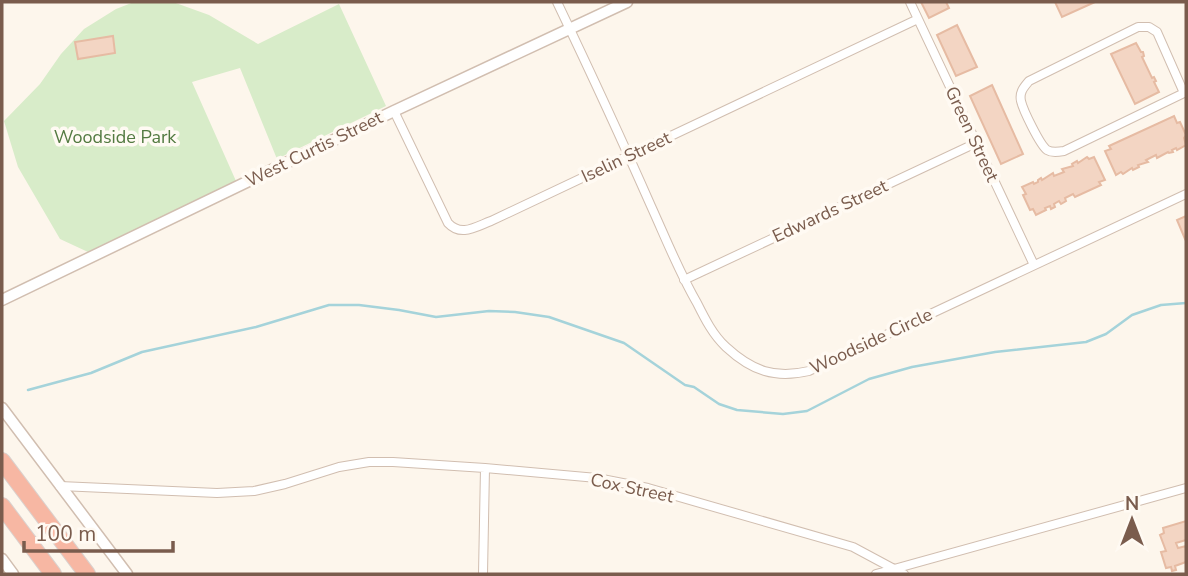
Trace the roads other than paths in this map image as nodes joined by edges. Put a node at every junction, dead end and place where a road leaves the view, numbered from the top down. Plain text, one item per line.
1 (557, 2) edge
2 (628, 2) edge
3 (910, 2) edge
4 (918, 19) junction
5 (570, 29) junction
6 (1185, 93) edge
7 (394, 111) junction
8 (976, 143) junction
9 (628, 155) junction
10 (1186, 194) edge
11 (1034, 265) junction
12 (684, 280) junction
13 (2, 300) edge
14 (2, 408) edge
15 (2, 461) edge
16 (485, 468) junction
17 (60, 486) junction
18 (1186, 488) edge
19 (2, 506) edge
20 (2, 559) edge
21 (894, 569) junction
22 (13, 574) edge
23 (53, 574) edge
24 (87, 574) edge
25 (127, 574) edge
26 (483, 574) edge
27 (876, 574) edge
28 (904, 574) edge

1 - 5 street, Woodside Circle
2 - 5 street, West Curtis Street
3 - 4 street, Green Street
4 - 8 street, Green Street
4 - 9 street, Iselin Street
5 - 7 street, West Curtis Street
5 - 9 street, Woodside Circle
6 - 6 street
7 - 9 street, Iselin Street
7 - 13 street, West Curtis Street
8 - 11 street, Green Street
8 - 12 street, Edwards Street
9 - 12 street, Woodside Circle
10 - 11 street, Woodside Circle
11 - 12 street, Woodside Circle
14 - 17 street
15 - 24 highway
16 - 17 street, Cox Street
16 - 21 street, Cox Street
16 - 26 street
17 - 25 street
18 - 21 street
19 - 23 highway
20 - 22 street
21 - 27 street
21 - 28 street, Cox Street

